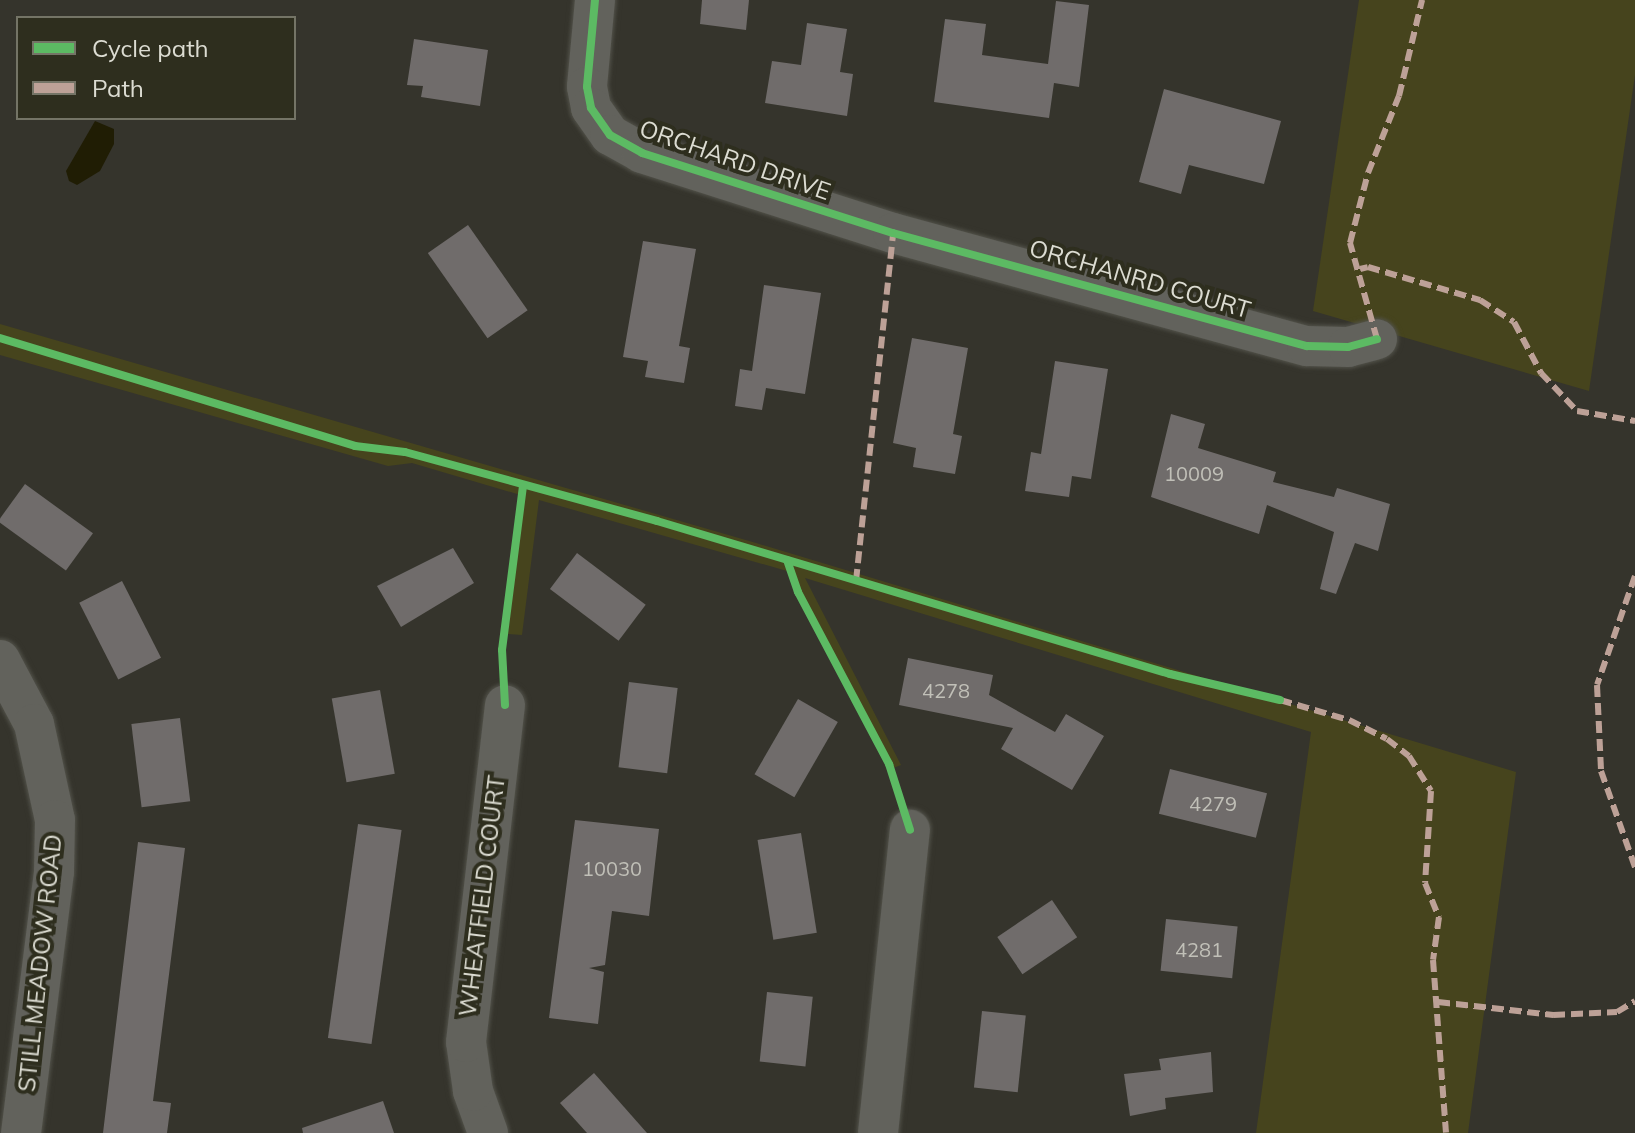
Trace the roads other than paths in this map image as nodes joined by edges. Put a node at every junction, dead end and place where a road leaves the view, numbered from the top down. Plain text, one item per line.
1 (595, 0) edge
2 (893, 233) joint
3 (1377, 339) dead end
4 (0, 660) edge
5 (505, 705) dead end
6 (910, 830) dead end
7 (21, 1133) edge
8 (488, 1133) edge
9 (878, 1133) edge

1 - 2 street, ORCHARD DRIVE
2 - 3 street, ORCHANRD COURT
4 - 7 street, STILL MEADOW ROAD
5 - 8 street, WHEATFIELD COURT
6 - 9 street

